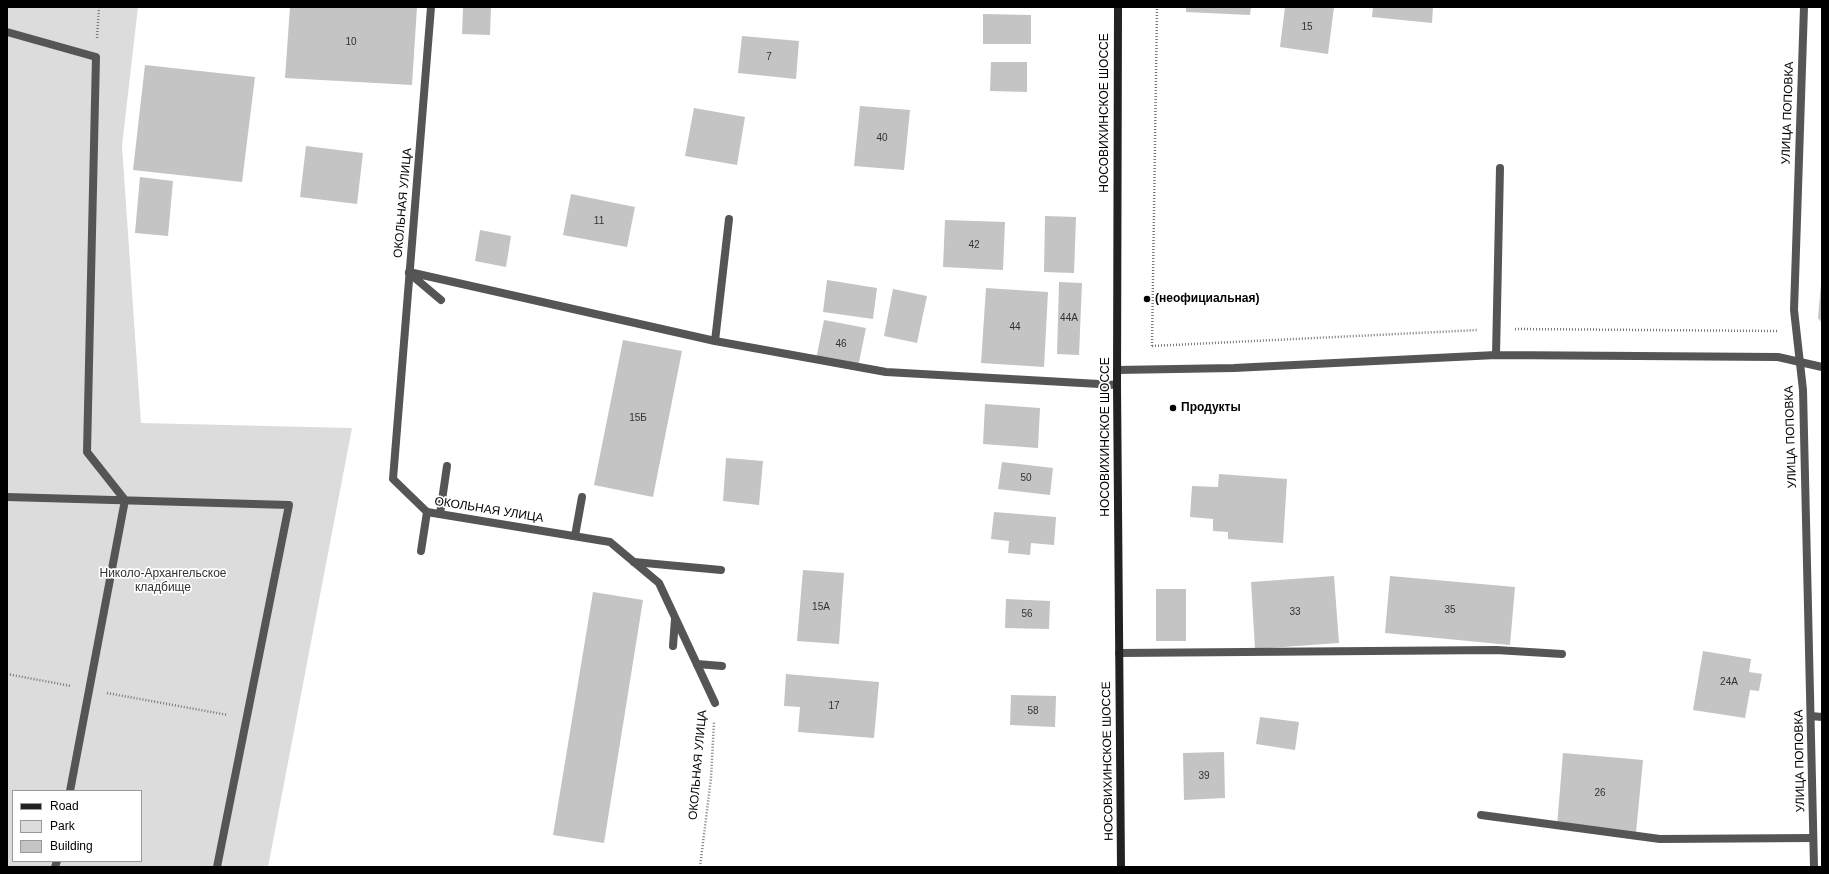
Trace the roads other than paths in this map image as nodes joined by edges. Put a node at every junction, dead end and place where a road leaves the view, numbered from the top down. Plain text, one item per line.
1 (431, 7) edge
2 (1118, 7) edge
3 (1804, 7) edge
4 (7, 32) edge
5 (1500, 168) dead end
6 (729, 219) dead end
7 (409, 272) junction
8 (441, 300) dead end
9 (715, 341) junction
10 (1496, 355) junction
11 (1800, 362) junction
12 (1822, 367) edge
13 (1117, 370) junction
14 (1117, 385) junction
15 (447, 466) dead end
16 (7, 497) edge
17 (582, 497) dead end
18 (125, 500) junction
19 (427, 512) junction
20 (440, 514) junction
21 (574, 536) junction
22 (421, 551) dead end
23 (634, 562) junction
24 (721, 570) dead end
25 (675, 618) junction
26 (673, 646) dead end
27 (1119, 653) junction
28 (1562, 654) dead end
29 (697, 664) junction
30 (722, 666) dead end
31 (715, 703) road end
32 (1811, 716) junction
33 (1822, 717) edge
34 (70, 790) edge
35 (1481, 815) dead end
36 (1813, 838) junction
37 (217, 867) edge
38 (1121, 867) edge
39 (1814, 867) edge

1 - 7 street, ОКОЛЬНАЯ УЛИЦА
2 - 13 main road, НОСОВИХИНСКОЕ ШОССЕ
3 - 11 street, УЛИЦА ПОПОВКА
4 - 18 street
5 - 10 street
6 - 9 street
7 - 8 street
7 - 9 street
7 - 19 street, ОКОЛЬНАЯ УЛИЦА
9 - 14 street
10 - 11 street
10 - 13 street
11 - 12 street
11 - 32 street, УЛИЦА ПОПОВКА
13 - 14 main road, НОСОВИХИНСКОЕ ШОССЕ
14 - 27 main road, НОСОВИХИНСКОЕ ШОССЕ
15 - 20 street
16 - 18 street
17 - 21 street
18 - 34 street
18 - 37 street
19 - 20 street, ОКОЛЬНАЯ УЛИЦА
19 - 22 street
20 - 21 street, ОКОЛЬНАЯ УЛИЦА
21 - 23 street, ОКОЛЬНАЯ УЛИЦА
23 - 24 street
23 - 25 street, ОКОЛЬНАЯ УЛИЦА
25 - 26 street
25 - 29 street, ОКОЛЬНАЯ УЛИЦА
27 - 28 street
27 - 38 main road, НОСОВИХИНСКОЕ ШОССЕ
29 - 30 street
29 - 31 street, ОКОЛЬНАЯ УЛИЦА
32 - 33 street
32 - 36 street, УЛИЦА ПОПОВКА
35 - 36 street
36 - 39 street, УЛИЦА ПОПОВКА

